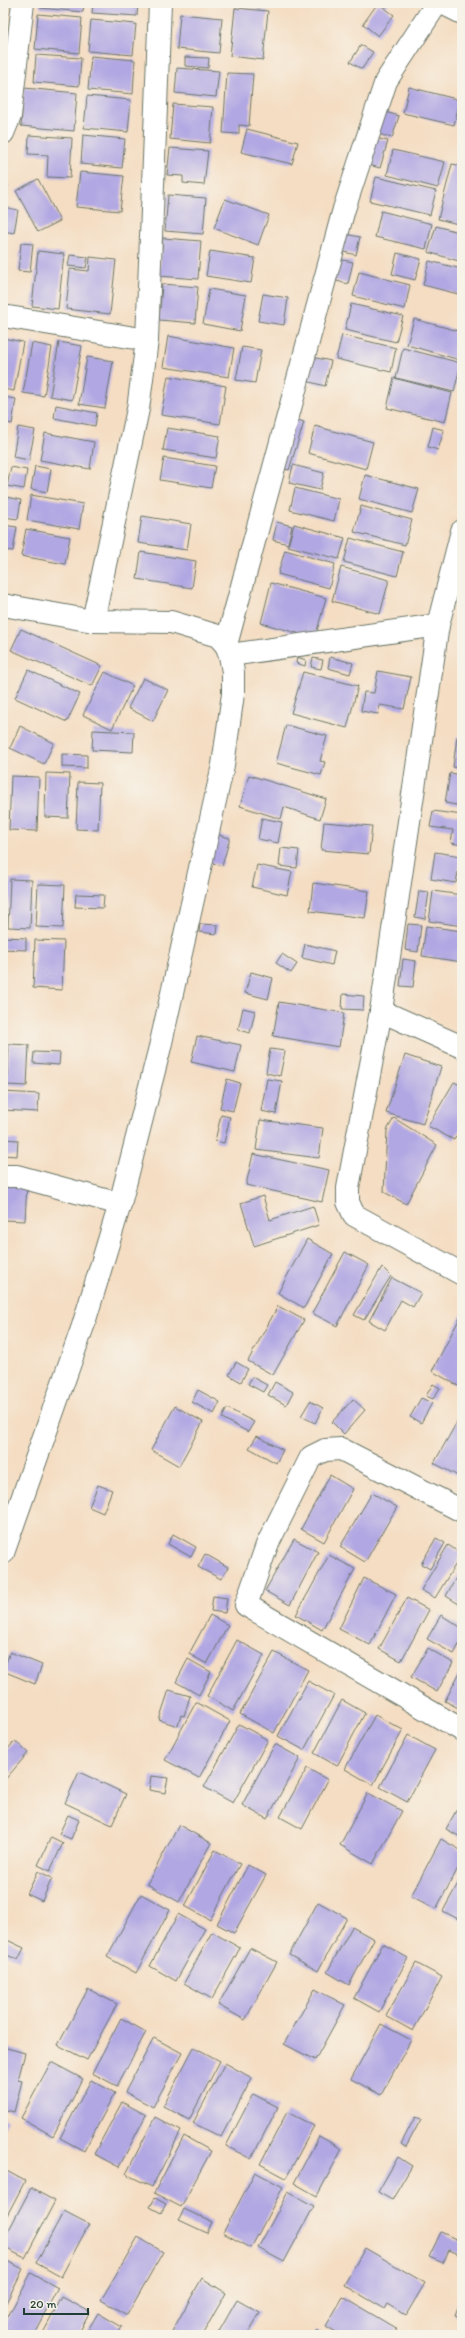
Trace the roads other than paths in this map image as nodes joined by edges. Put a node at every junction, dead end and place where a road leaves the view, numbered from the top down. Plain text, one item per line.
1 (23, 3) edge
2 (160, 3) edge
3 (437, 3) edge
4 (442, 3) edge
5 (462, 13) edge
6 (3, 132) edge
7 (3, 316) edge
8 (147, 340) junction
9 (462, 531) edge
10 (3, 605) edge
11 (93, 621) junction
12 (438, 625) junction
13 (228, 650) junction
14 (382, 1011) junction
15 (462, 1047) edge
16 (3, 1176) edge
17 (120, 1204) junction
18 (462, 1274) edge
19 (462, 1511) edge
20 (3, 1553) edge
21 (462, 1730) edge

1 - 6 street
2 - 8 street
3 - 13 street
4 - 5 street
7 - 8 street
8 - 11 street
9 - 12 street
10 - 11 street
11 - 13 street
12 - 13 street
12 - 14 street
13 - 17 street
14 - 15 street
14 - 18 street
16 - 17 street
17 - 20 street
19 - 21 street

